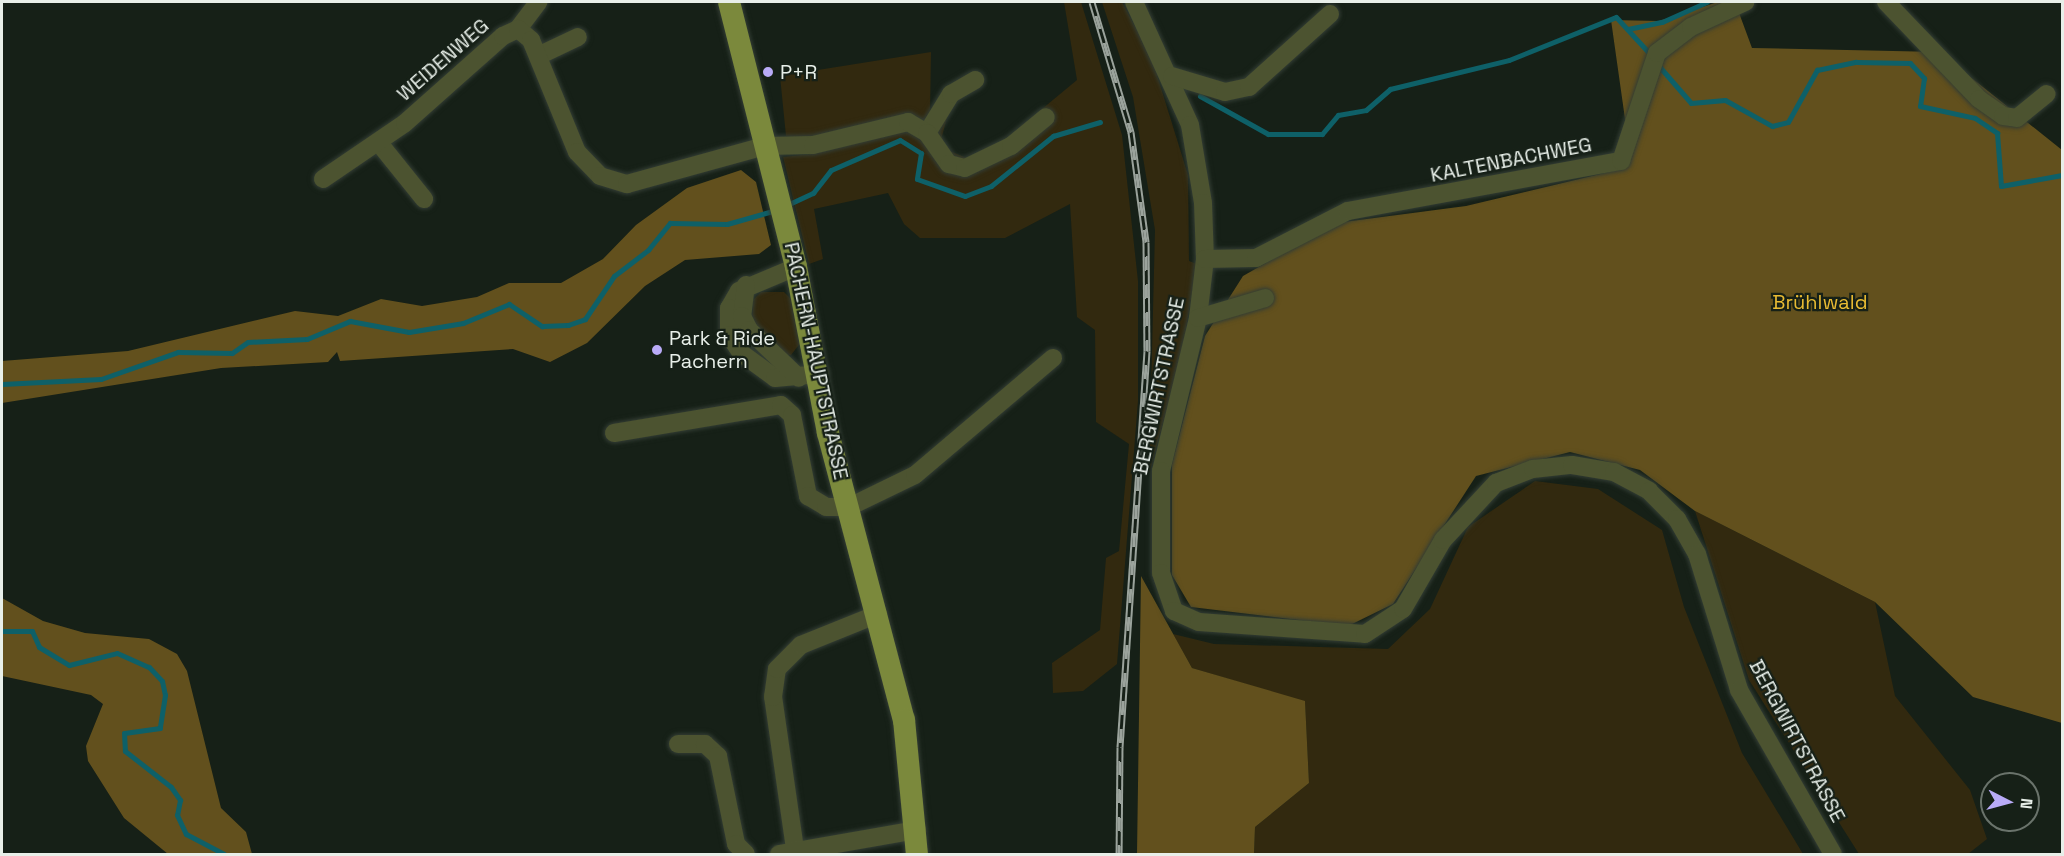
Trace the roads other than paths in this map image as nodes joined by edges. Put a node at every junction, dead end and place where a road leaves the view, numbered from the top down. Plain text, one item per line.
1 (538, 2) edge
2 (729, 2) edge
3 (1134, 2) edge
4 (1746, 2) edge
5 (1886, 2) edge
6 (1329, 14) dead end
7 (518, 29) junction
8 (578, 37) dead end
9 (538, 56) junction
10 (1172, 76) junction
11 (975, 80) dead end
12 (2047, 94) dead end
13 (1046, 117) dead end
14 (927, 133) junction
15 (379, 143) junction
16 (765, 146) junction
17 (323, 179) dead end
18 (424, 199) dead end
19 (1205, 259) junction
20 (796, 267) junction
21 (1265, 298) dead end
22 (1198, 318) junction
23 (1053, 358) dead end
24 (810, 376) junction
25 (614, 433) dead end
26 (849, 507) junction
27 (878, 614) junction
28 (678, 744) dead end
29 (917, 829) junction
30 (787, 852) edge
31 (746, 855) edge
32 (918, 855) edge
33 (1833, 855) edge

1 - 7 street
2 - 16 main road, PACHERN-HAUPTSTRASSE
3 - 10 street, BERGWIRTSTRASSE
4 - 19 street, KALTENBACHWEG
5 - 12 street
6 - 10 street
7 - 9 street, WEIDENWEG
7 - 15 street, WEIDENWEG
8 - 9 street
9 - 16 street, WEIDENWEG
10 - 19 street, BERGWIRTSTRASSE
11 - 14 street
13 - 14 street
14 - 16 street, WEIDENWEG
15 - 17 street, WEIDENWEG
15 - 18 street
16 - 20 main road, PACHERN-HAUPTSTRASSE
19 - 22 street, BERGWIRTSTRASSE
20 - 24 main road, PACHERN-HAUPTSTRASSE
20 - 24 street
21 - 22 street
22 - 33 street, BERGWIRTSTRASSE
23 - 26 street
24 - 26 main road, PACHERN-HAUPTSTRASSE
25 - 26 street
26 - 27 main road, PACHERN-HAUPTSTRASSE
27 - 29 main road, PACHERN-HAUPTSTRASSE
27 - 30 street
28 - 31 street
29 - 30 street
29 - 32 main road, PACHERN-HAUPTSTRASSE

